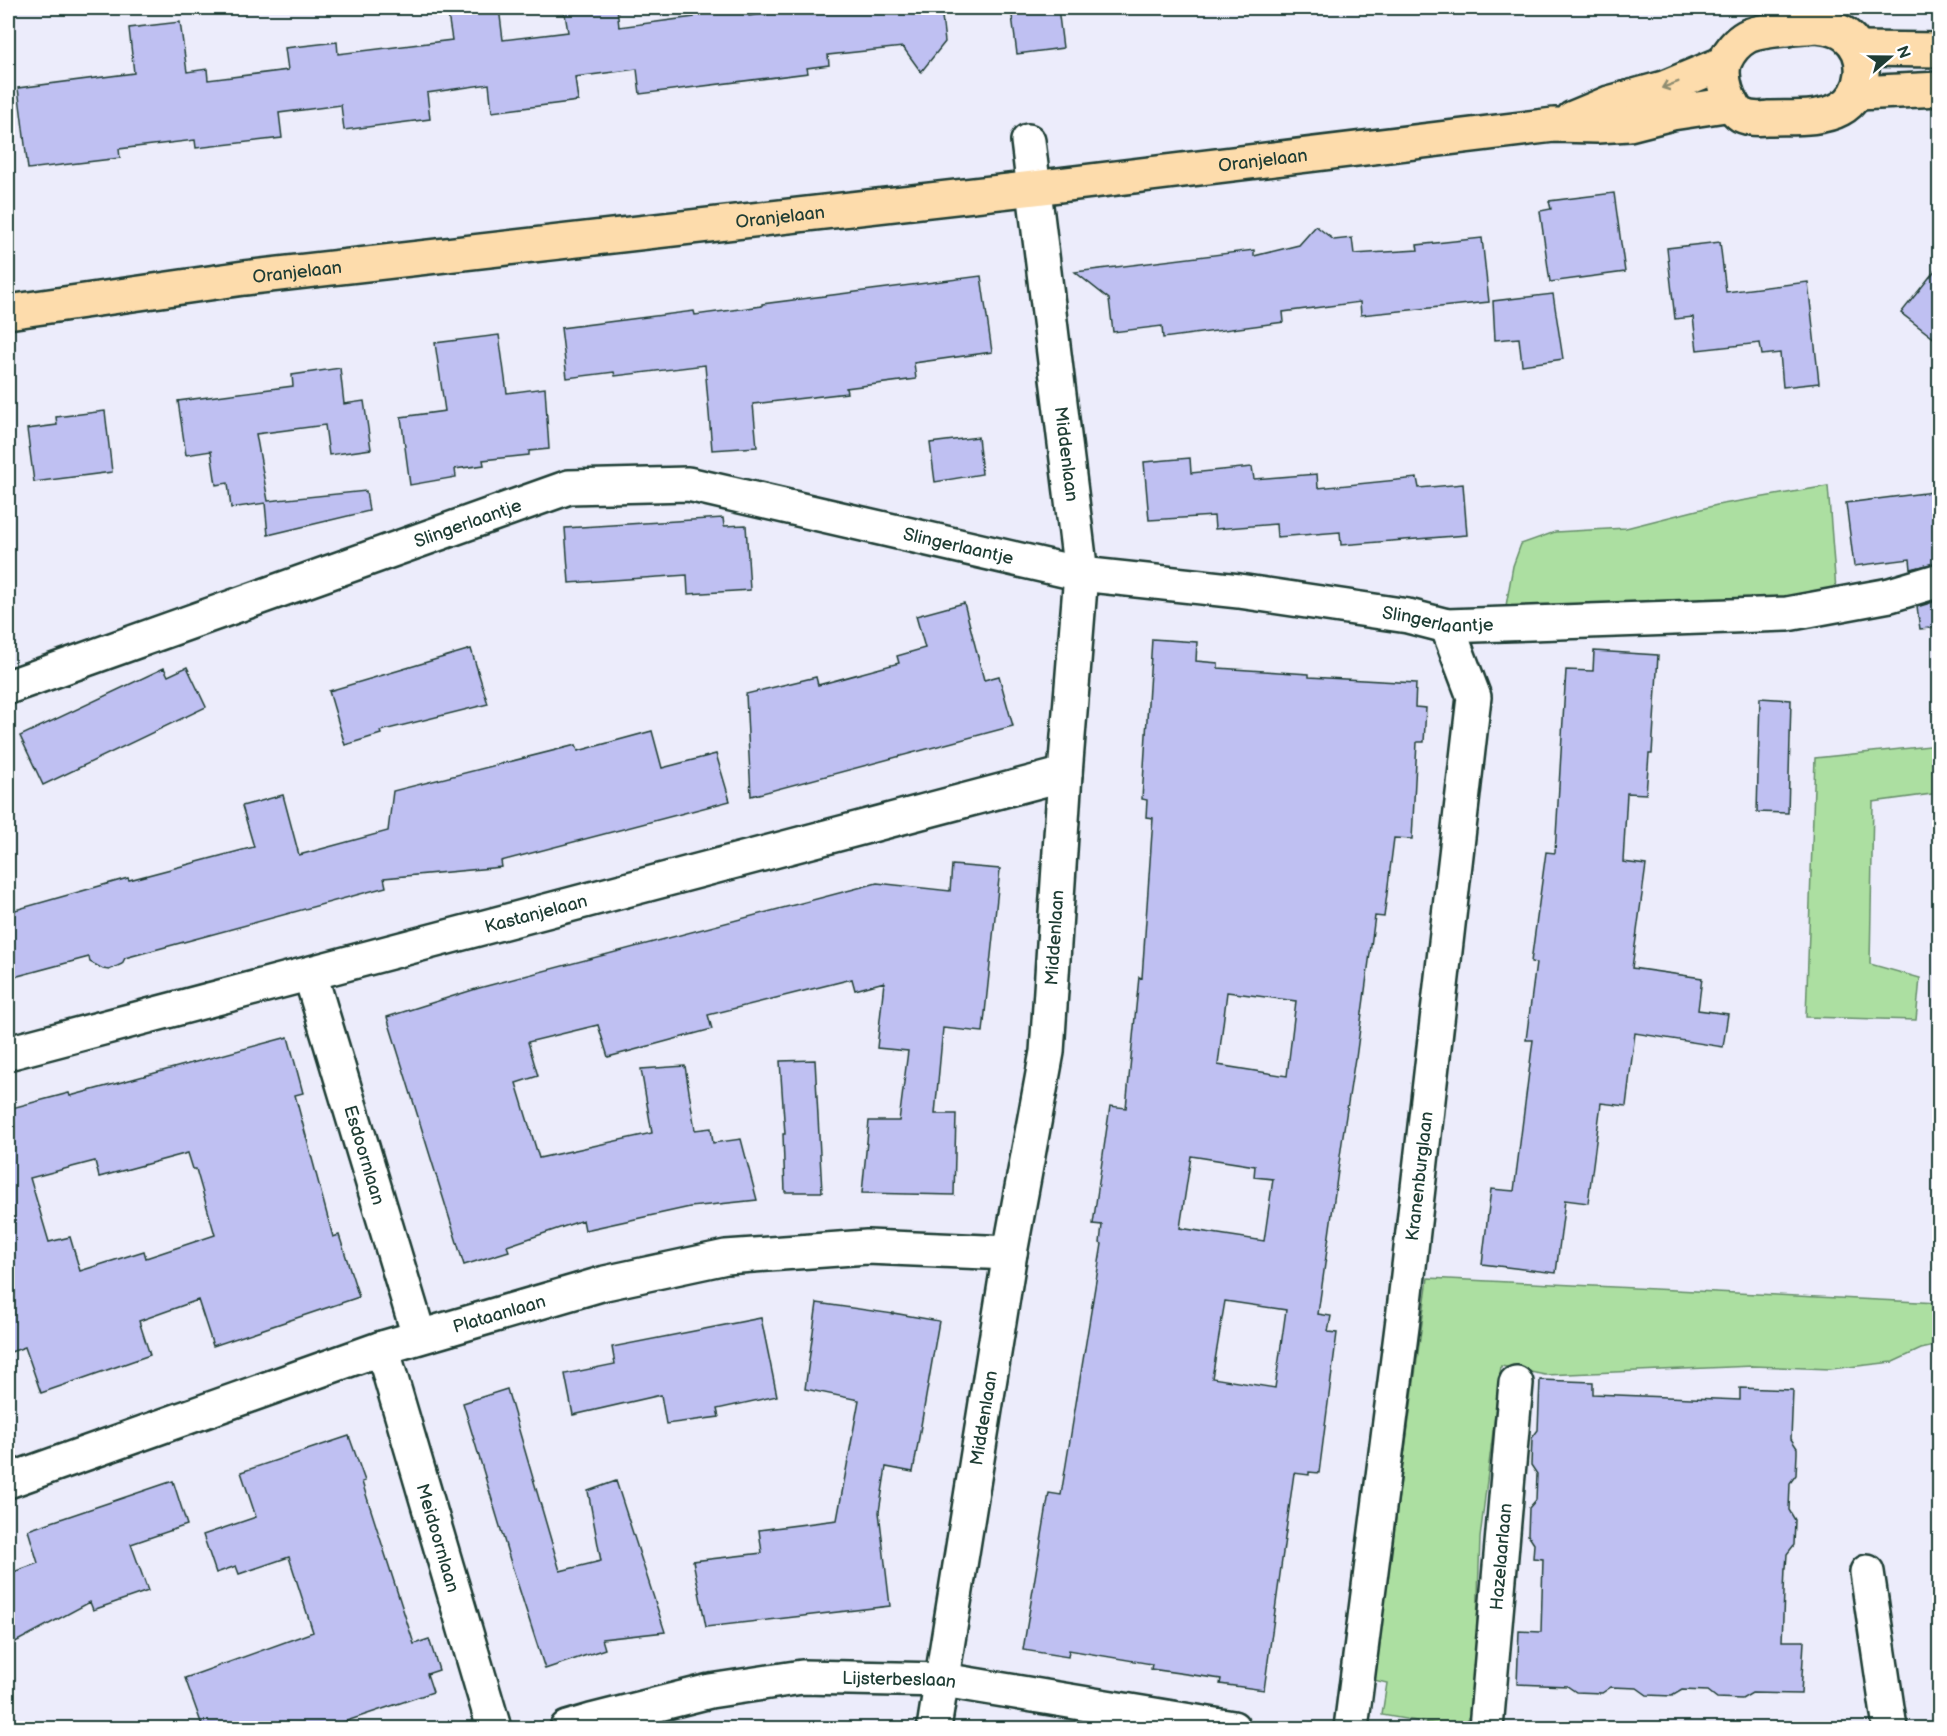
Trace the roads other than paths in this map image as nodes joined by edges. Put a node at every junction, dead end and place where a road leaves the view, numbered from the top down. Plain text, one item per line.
1 (1786, 18) edge
2 (1859, 49) junction
3 (1940, 51) edge
4 (1724, 63) junction
5 (1940, 89) edge
6 (1858, 93) junction
7 (1732, 104) junction
8 (1554, 125) junction
9 (1028, 141) dead end
10 (1034, 188) junction
11 (8, 312) edge
12 (1081, 574) junction
13 (1940, 580) edge
14 (1448, 626) junction
15 (8, 687) edge
16 (1065, 774) junction
17 (310, 974) junction
18 (8, 1053) edge
19 (1010, 1253) junction
20 (419, 1336) junction
21 (382, 1348) junction
22 (1516, 1383) dead end
23 (8, 1481) edge
24 (1867, 1572) dead end
25 (943, 1680) junction
26 (494, 1728) edge
27 (567, 1728) edge
28 (934, 1728) edge
29 (1233, 1728) edge
30 (1351, 1728) edge
31 (1486, 1728) edge
32 (1890, 1728) edge

1 - 2 main road
1 - 4 main road
2 - 3 main road
2 - 6 main road
4 - 7 main road
4 -> 8 main road, Oranjelaan
5 - 6 main road
6 - 7 main road
7 - 8 main road, Oranjelaan
8 - 10 main road, Oranjelaan
9 - 10 street, Middenlaan
10 - 11 main road, Oranjelaan
10 - 12 street, Middenlaan
12 - 14 street, Slingerlaantje
12 - 15 street, Slingerlaantje
12 - 16 street, Middenlaan
13 - 14 street, Slingerlaantje
14 - 30 street, Kranenburglaan
16 - 17 street, Kastanjelaan
16 - 19 street, Middenlaan
17 - 18 street, Kastanjelaan
17 - 20 street, Esdoornlaan
19 - 20 street, Plataanlaan
19 - 25 street, Middenlaan
20 - 21 street, Plataanlaan
21 - 23 street, Plataanlaan
21 - 26 street, Meidoornlaan
22 - 31 street, Hazelaarlaan
24 - 32 street
25 - 27 street, Lijsterbeslaan
25 - 28 street, Middenlaan
25 - 29 street, Lijsterbeslaan

